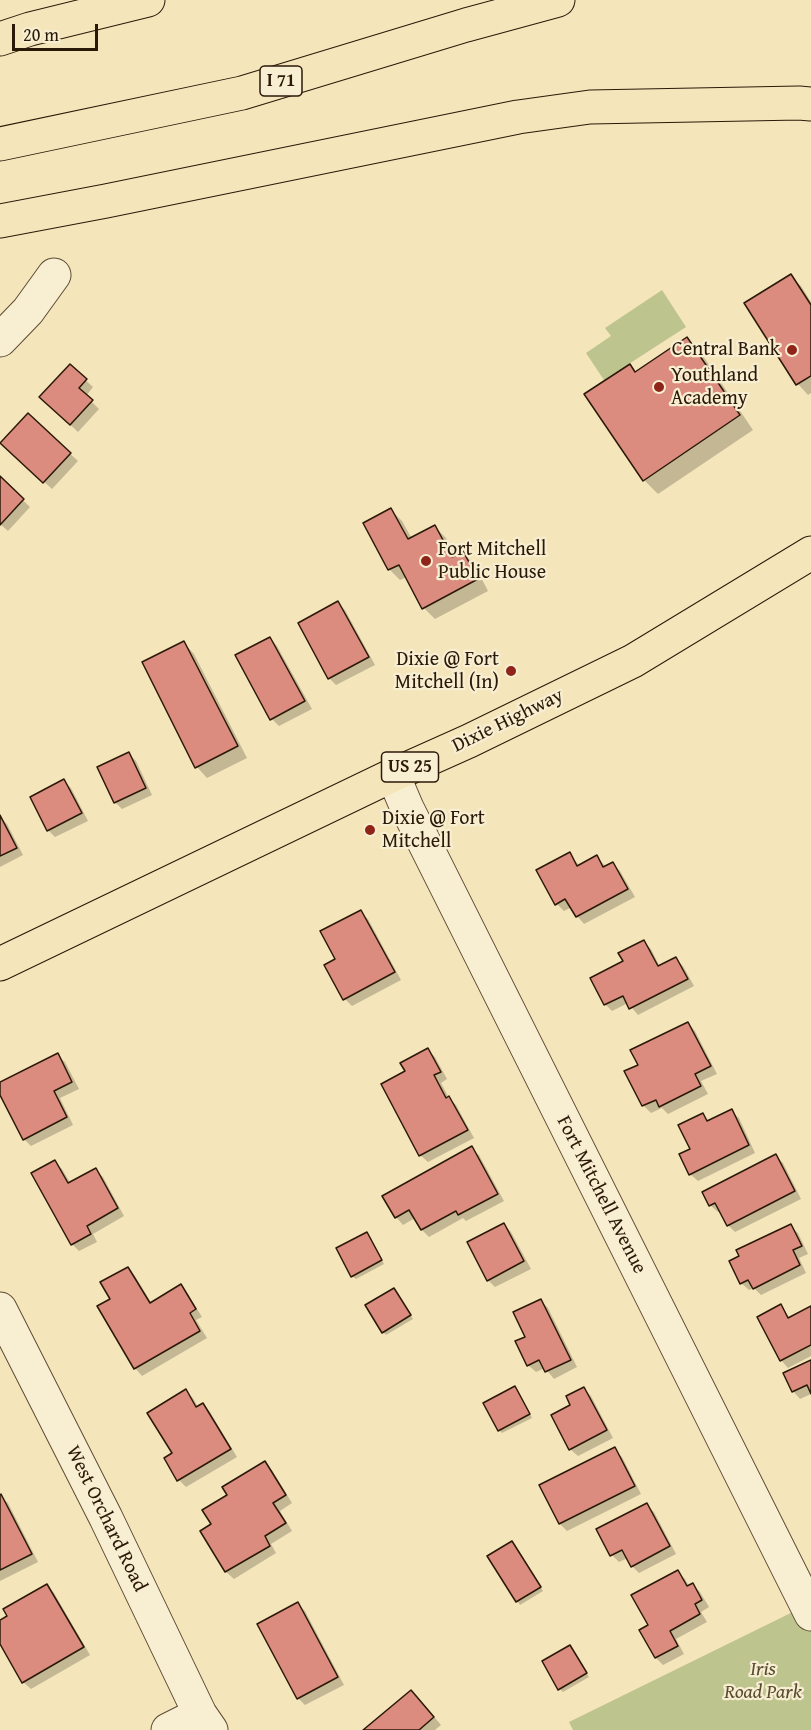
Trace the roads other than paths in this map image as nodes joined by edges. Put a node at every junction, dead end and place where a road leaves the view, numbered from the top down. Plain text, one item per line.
1 (78, 0) edge
2 (148, 0) edge
3 (558, 0) edge
4 (15, 34) edge
5 (811, 104) edge
6 (0, 144) edge
7 (0, 221) edge
8 (54, 275) dead end
9 (0, 340) edge
10 (811, 553) edge
11 (393, 775) junction
12 (0, 964) edge
13 (0, 1309) edge
14 (811, 1614) edge
15 (205, 1722) edge
16 (168, 1730) edge

1 - 4 main road
2 - 4 main road
3 - 6 main road, I 71
5 - 7 main road
8 - 9 street
10 - 11 main road, Dixie Highway / US 25
11 - 12 main road, Dixie Highway / US 25
11 - 14 street, Fort Mitchell Avenue
13 - 15 street, West Orchard Road
15 - 16 street

